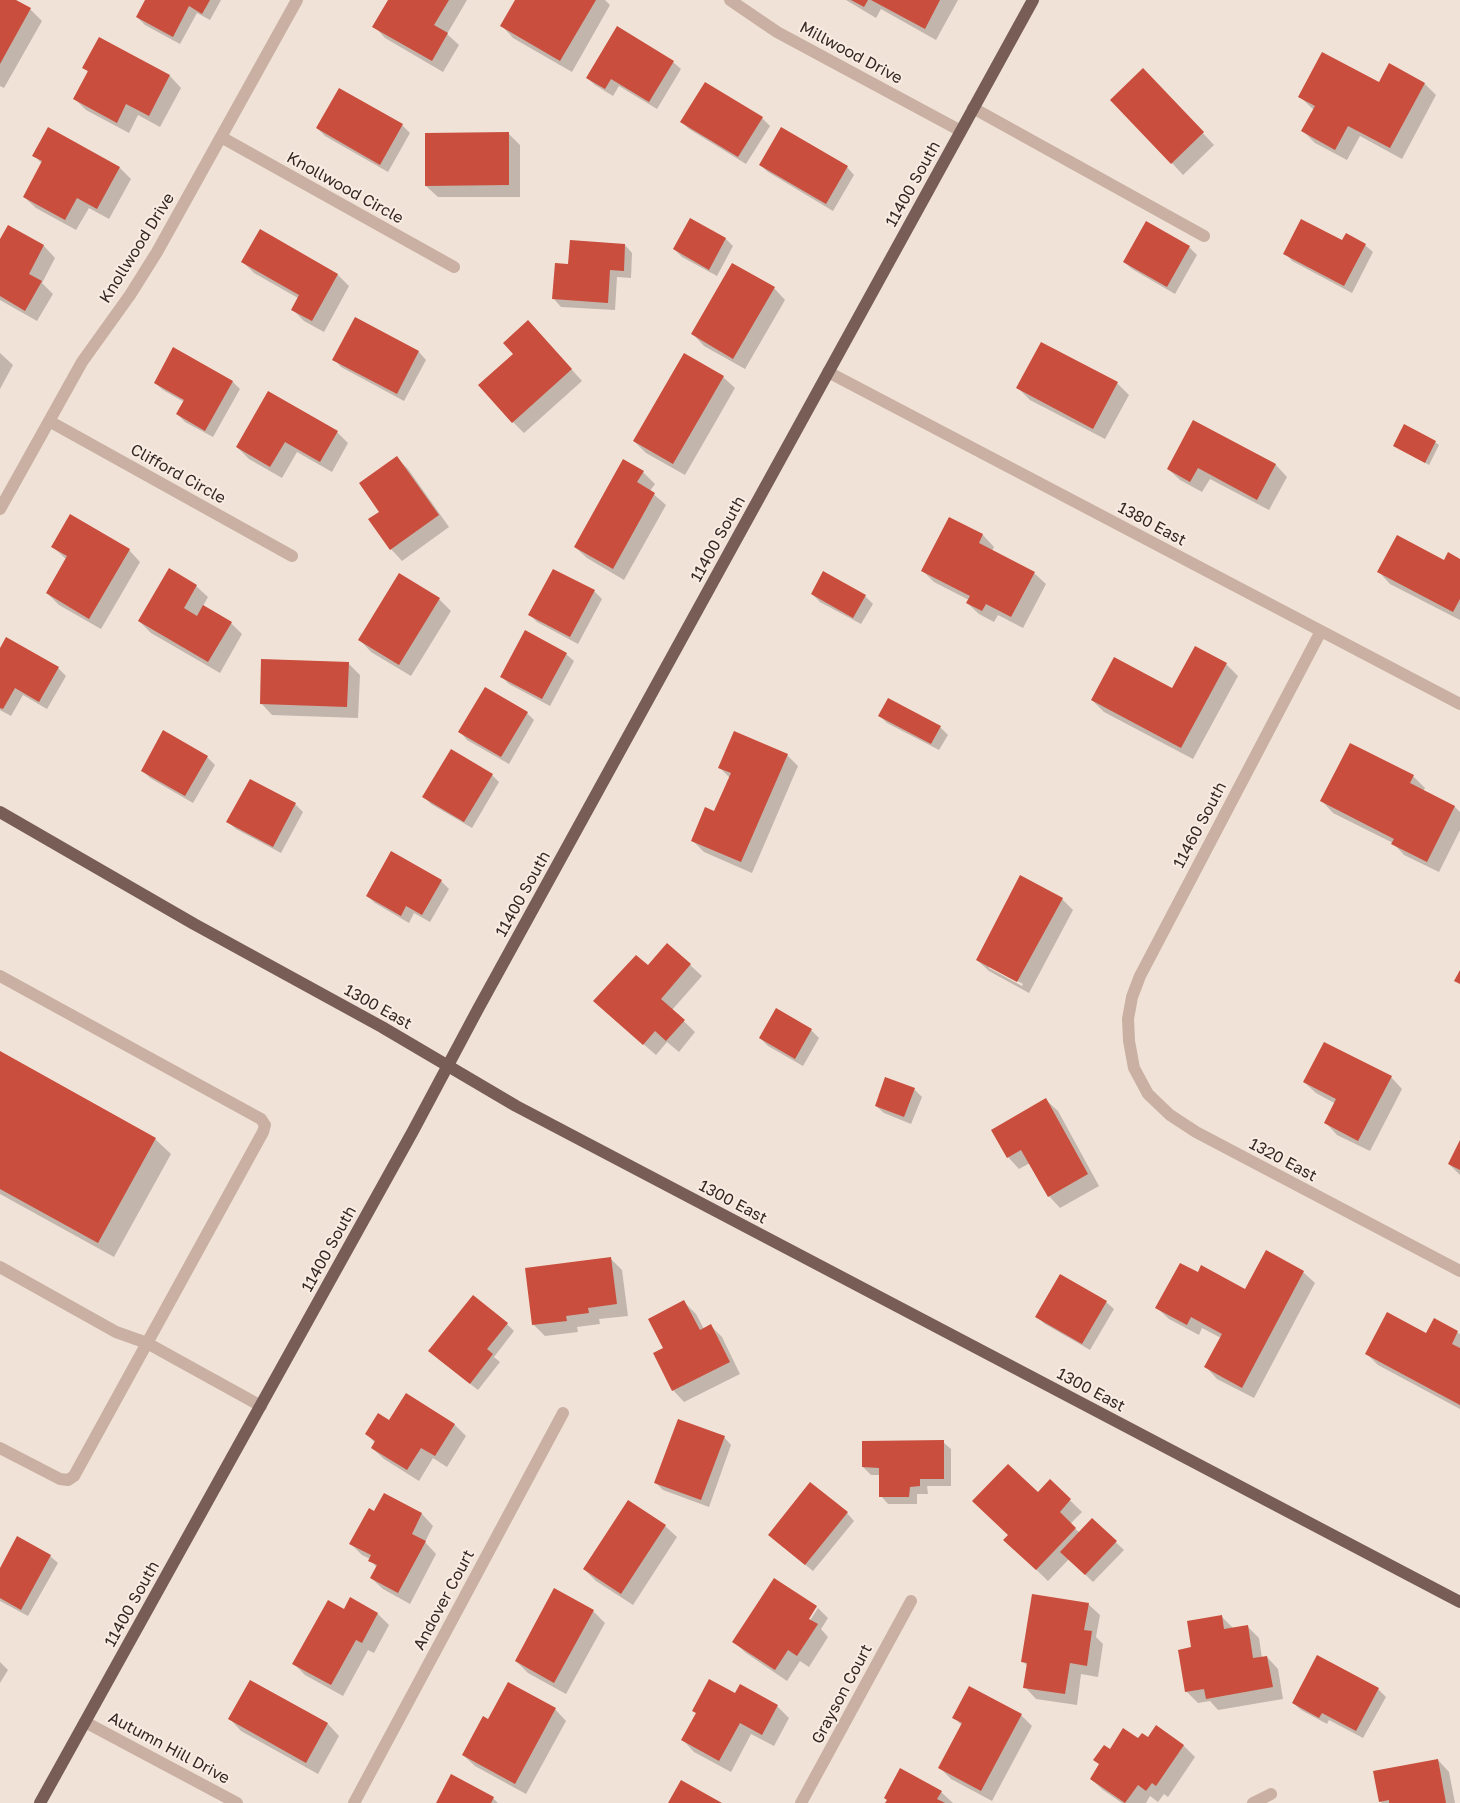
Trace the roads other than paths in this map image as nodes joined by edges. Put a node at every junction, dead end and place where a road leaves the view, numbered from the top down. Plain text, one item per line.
1 (296, 0) edge
2 (1033, 0) edge
3 (736, 2) edge
4 (973, 108) junction
5 (961, 131) junction
6 (221, 137) junction
7 (1204, 236) dead end
8 (454, 267) dead end
9 (828, 372) junction
10 (49, 421) junction
11 (0, 509) edge
12 (292, 556) dead end
13 (1321, 631) junction
14 (1460, 704) edge
15 (0, 812) edge
16 (0, 976) edge
17 (1129, 1041) joint
18 (448, 1065) junction
19 (0, 1268) edge
20 (1460, 1271) edge
21 (147, 1343) junction
22 (261, 1406) junction
23 (563, 1413) dead end
24 (0, 1448) edge
25 (911, 1601) dead end
26 (1460, 1602) edge
27 (85, 1722) junction
28 (1271, 1794) dead end
29 (40, 1803) edge
30 (236, 1803) edge
31 (354, 1803) edge
32 (802, 1803) edge
33 (1253, 1803) edge

1 - 6 street, Knollwood Drive
2 - 4 main road, 11400 South
3 - 5 street, Millwood Drive
4 - 5 main road, 11400 South
4 - 7 street
5 - 9 main road, 11400 South
6 - 8 street, Knollwood Circle
6 - 10 street, Knollwood Drive
9 - 13 street, 1380 East
9 - 18 main road, 11400 South
10 - 11 street, Knollwood Drive
10 - 12 street, Clifford Circle
13 - 14 street, 1380 East
13 - 17 street, 11460 South
15 - 18 main road, 1300 East
16 - 21 street
17 - 20 street, 1320 East
18 - 22 main road, 11400 South
18 - 26 main road, 1300 East
19 - 21 street
21 - 22 street
21 - 24 street
22 - 27 main road, 11400 South
23 - 31 street, Andover Court
25 - 32 street, Grayson Court
27 - 29 main road, 11400 South
27 - 30 street, Autumn Hill Drive
28 - 33 street

